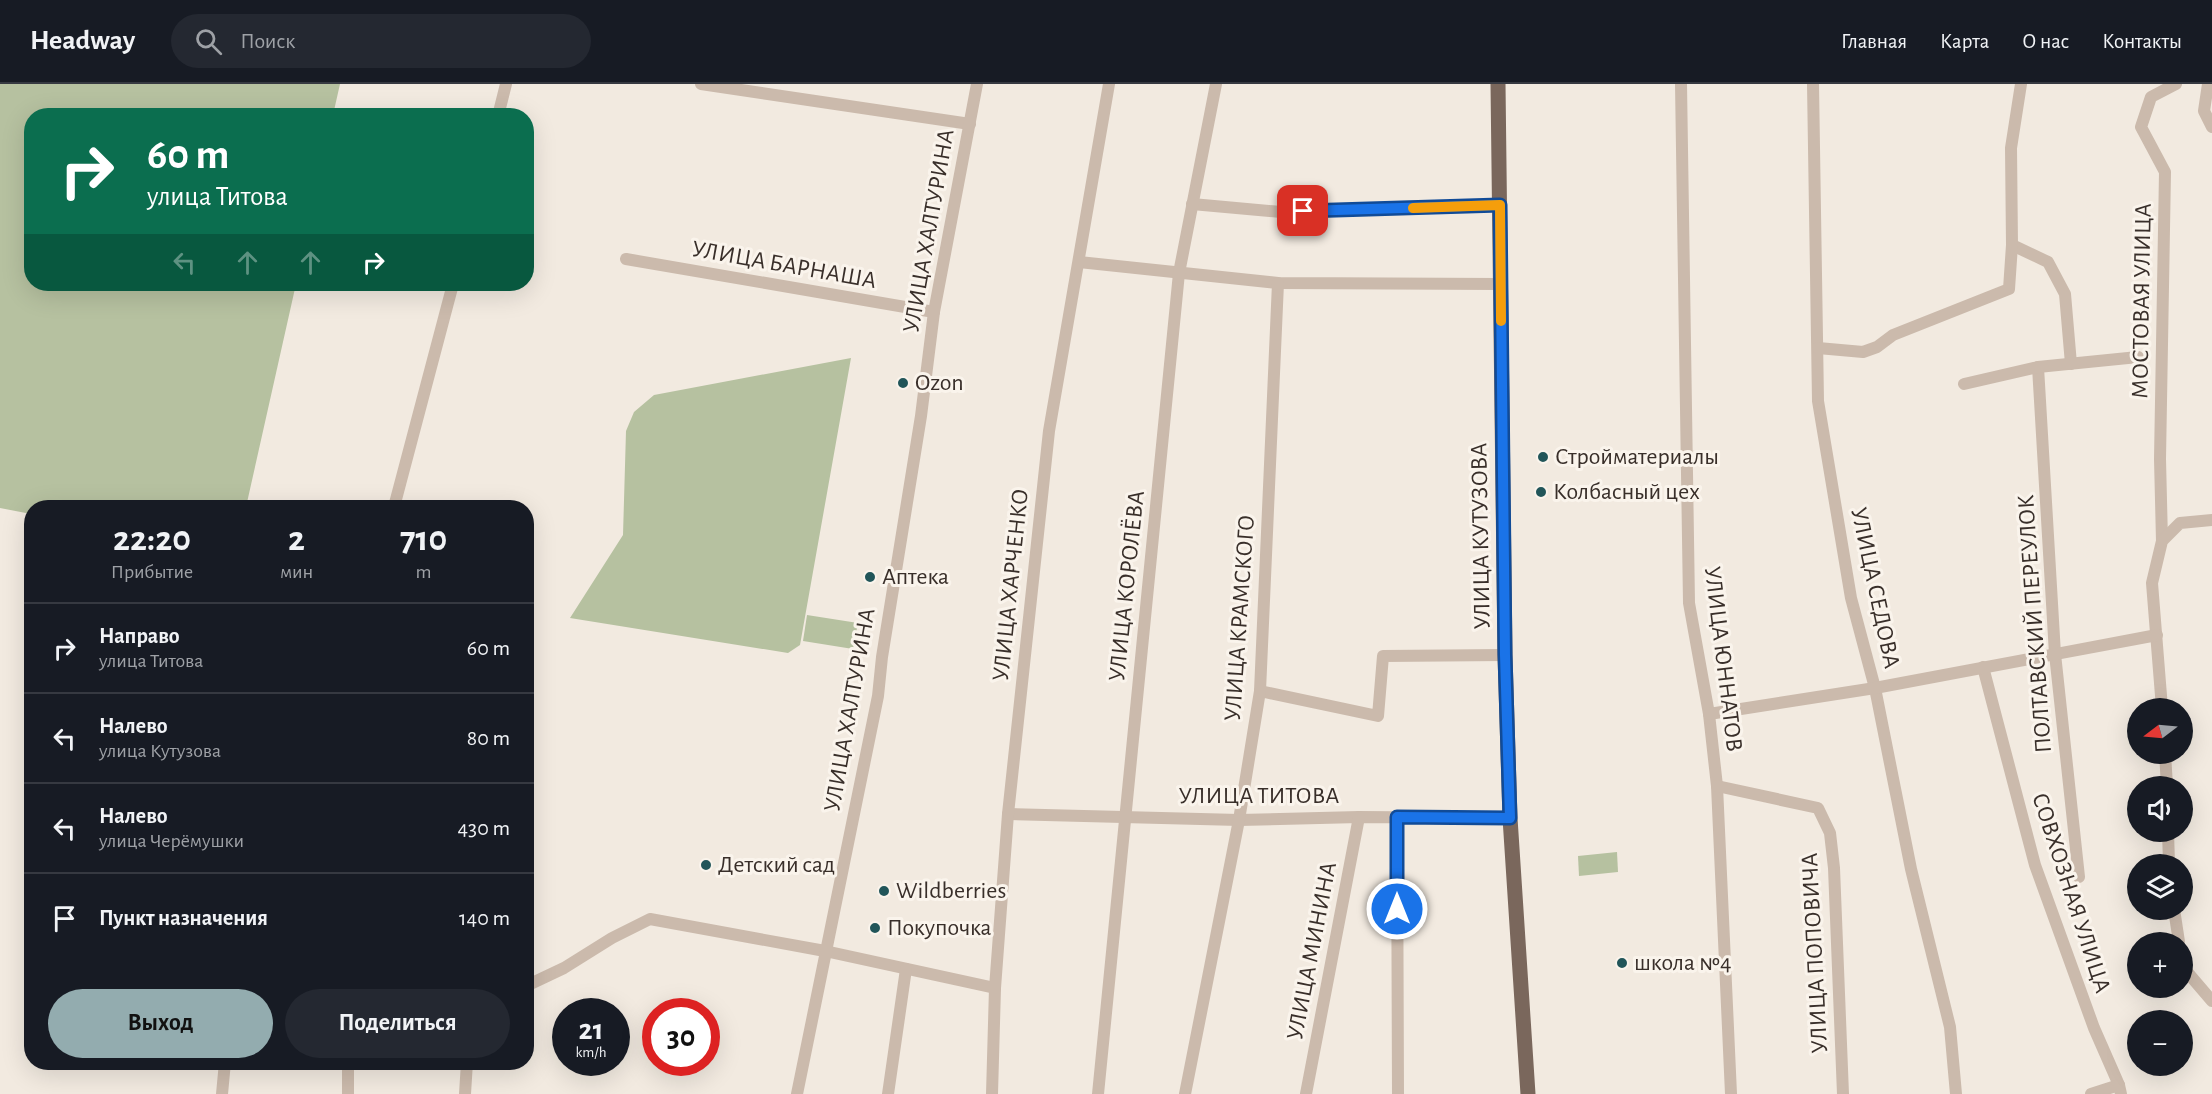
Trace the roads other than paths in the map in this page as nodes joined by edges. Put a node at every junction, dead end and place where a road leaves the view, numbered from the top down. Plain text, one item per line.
1 (506, 84) edge
2 (701, 84) edge
3 (977, 84) edge
4 (1109, 84) edge
5 (1216, 84) edge
6 (1498, 84) edge
7 (1682, 84) edge
8 (1813, 84) edge
9 (2021, 84) edge
10 (2176, 84) edge
11 (2208, 84) edge
12 (500, 108) edge
13 (970, 124) junction
14 (2212, 127) edge
15 (1192, 204) junction
16 (1500, 205) junction
17 (2012, 245) junction
18 (626, 259) dead end
19 (1079, 262) junction
20 (1179, 273) junction
21 (1278, 283) junction
22 (1500, 284) junction
23 (451, 291) edge
24 (934, 312) junction
25 (1818, 348) junction
26 (2138, 357) dead end
27 (2071, 364) junction
28 (2038, 367) junction
29 (1964, 384) dead end
30 (396, 500) edge
31 (2212, 520) edge
32 (2162, 542) junction
33 (2157, 635) junction
34 (2055, 654) junction
35 (1505, 655) junction
36 (1983, 668) junction
37 (1875, 688) junction
38 (1260, 691) junction
39 (2161, 698) edge
40 (1709, 714) junction
41 (1717, 786) junction
42 (1008, 814) junction
43 (1126, 816) junction
44 (1359, 817) junction
45 (1397, 817) junction
46 (1510, 818) junction
47 (1239, 820) junction
48 (2079, 877) dead end
49 (825, 951) junction
50 (906, 969) junction
51 (2193, 979) edge
52 (534, 982) edge
53 (995, 988) junction
54 (2212, 1001) edge
55 (224, 1070) edge
56 (348, 1070) edge
57 (466, 1070) edge
58 (2120, 1090) edge
59 (222, 1094) edge
60 (348, 1094) edge
61 (465, 1094) edge
62 (797, 1094) edge
63 (888, 1094) edge
64 (992, 1094) edge
65 (1098, 1094) edge
66 (1185, 1094) edge
67 (1306, 1094) edge
68 (1398, 1094) edge
69 (1528, 1094) edge
70 (1731, 1094) edge
71 (1843, 1094) edge
72 (1956, 1094) edge
73 (2091, 1094) edge

1 - 12 street
2 - 13 street
3 - 13 street, УЛИЦА ХАЛТУРИНА
4 - 19 street, УЛИЦА ХАРЧЕНКО
5 - 15 street, УЛИЦА КОРОЛЁВА
6 - 16 main road, УЛИЦА КУТУЗОВА
7 - 40 street, УЛИЦА ЮННАТОВ
8 - 25 street, УЛИЦА СЕДОВА
9 - 17 street
10 - 32 street, МОСТОВАЯ УЛИЦА
11 - 14 street
13 - 24 street, УЛИЦА ХАЛТУРИНА
15 - 16 street
15 - 20 street, УЛИЦА КОРОЛЁВА
16 - 22 main road, УЛИЦА КУТУЗОВА
17 - 25 street
17 - 27 street
18 - 24 street, УЛИЦА БАРНАША
19 - 20 street
19 - 42 street, УЛИЦА ХАРЧЕНКО
20 - 21 street
20 - 43 street, УЛИЦА КОРОЛЁВА
21 - 22 street
21 - 38 street, УЛИЦА КРАМСКОГО
22 - 35 main road, УЛИЦА КУТУЗОВА
23 - 30 street
24 - 49 street, УЛИЦА ХАЛТУРИНА
25 - 37 street, УЛИЦА СЕДОВА
26 - 27 street
27 - 28 street
28 - 29 street
28 - 34 street, ПОЛТАВСКИЙ ПЕРЕУЛОК
31 - 32 street
32 - 33 street, МОСТОВАЯ УЛИЦА
33 - 34 street
33 - 39 street, МОСТОВАЯ УЛИЦА
34 - 36 street
34 - 48 street, ПОЛТАВСКИЙ ПЕРЕУЛОК
35 - 38 street
35 - 46 main road, УЛИЦА КУТУЗОВА
36 - 37 street
36 - 58 street, СОВХОЗНАЯ УЛИЦА
37 - 40 street
37 - 72 street, УЛИЦА СЕДОВА
38 - 47 street, УЛИЦА КРАМСКОГО
40 - 41 street, УЛИЦА ЮННАТОВ
41 - 70 street, УЛИЦА ЮННАТОВ
41 - 71 street, УЛИЦА ПОПОВИЧА
42 - 43 street, УЛИЦА ТИТОВА
42 - 53 street, УЛИЦА ХАРЧЕНКО
43 - 47 street, УЛИЦА ТИТОВА
43 - 65 street, УЛИЦА КОРОЛЁВА
44 - 45 street, УЛИЦА ТИТОВА
44 - 47 street, УЛИЦА ТИТОВА
44 - 67 street, УЛИЦА МИНИНА
45 - 46 street, УЛИЦА ТИТОВА
45 - 68 street
46 - 69 main road, УЛИЦА КУТУЗОВА
47 - 66 street, УЛИЦА КРАМСКОГО
49 - 50 street
49 - 52 street
49 - 62 street, УЛИЦА ХАЛТУРИНА
50 - 53 street
50 - 63 street
51 - 54 street
53 - 64 street, УЛИЦА ХАРЧЕНКО
55 - 59 street
56 - 60 street
57 - 61 street
58 - 73 street

